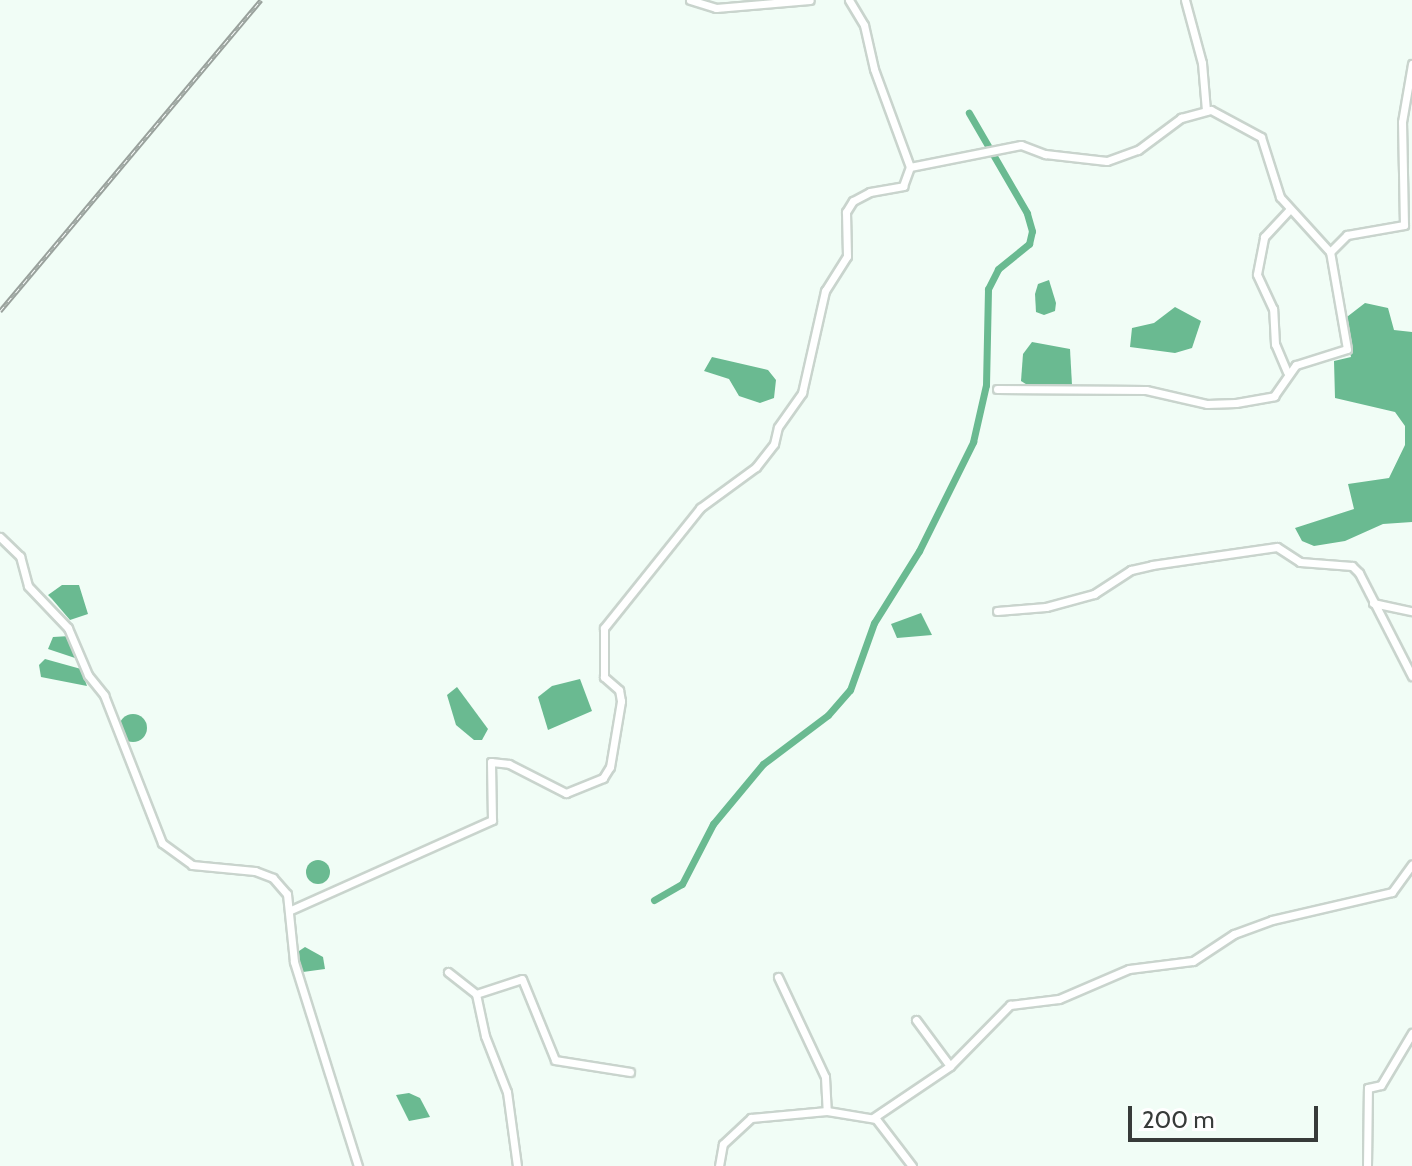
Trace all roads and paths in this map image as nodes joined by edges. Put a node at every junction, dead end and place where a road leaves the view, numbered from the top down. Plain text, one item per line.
1 (690, 0) edge
2 (810, 0) edge
3 (849, 0) edge
4 (1185, 0) edge
5 (1412, 64) edge
6 (1206, 111) junction
7 (1412, 134) edge
8 (1403, 138) junction
9 (910, 167) junction
10 (1289, 210) junction
11 (1330, 252) junction
12 (1287, 372) junction
13 (997, 389) dead end
14 (0, 537) edge
15 (1373, 603) junction
16 (997, 611) dead end
17 (1412, 611) edge
18 (1412, 676) edge
19 (1412, 864) edge
20 (291, 910) junction
21 (448, 972) dead end
22 (778, 977) dead end
23 (476, 994) junction
24 (916, 1020) dead end
25 (1412, 1033) edge
26 (950, 1066) junction
27 (630, 1072) dead end
28 (827, 1111) junction
29 (873, 1118) junction
30 (358, 1166) edge
31 (517, 1166) edge
32 (719, 1166) edge
33 (912, 1166) edge
34 (1367, 1166) edge

1 - 2 street
3 - 9 street
4 - 6 street
5 - 8 street
6 - 9 street
6 - 10 street
7 - 8 street
8 - 11 street
9 - 20 street
10 - 11 street
10 - 12 street
11 - 12 street
12 - 13 street
14 - 20 street
15 - 16 street
15 - 17 street
15 - 18 street
19 - 26 street
20 - 30 street
21 - 23 street
22 - 28 street
23 - 27 street
23 - 31 street
24 - 26 street
25 - 34 street
26 - 29 street
28 - 29 street
28 - 32 street
29 - 33 street

